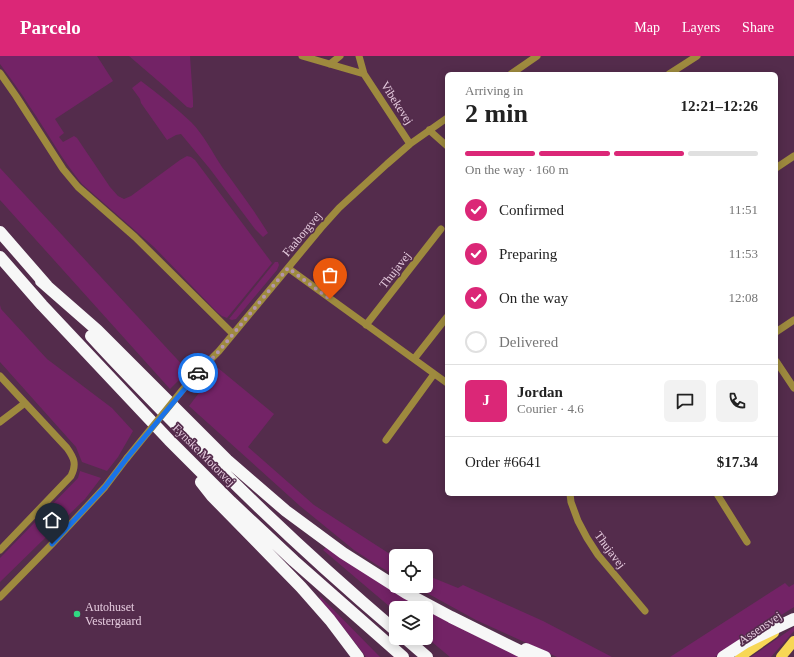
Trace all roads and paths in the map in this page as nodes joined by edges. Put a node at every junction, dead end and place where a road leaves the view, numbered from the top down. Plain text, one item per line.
1 (302, 56) edge
2 (340, 56) edge
3 (359, 56) edge
4 (537, 56) edge
5 (697, 56) edge
6 (330, 64) junction
7 (514, 72) edge
8 (672, 72) edge
9 (0, 73) edge
10 (364, 74) junction
11 (445, 119) edge
12 (429, 130) junction
13 (410, 144) junction
14 (445, 144) edge
15 (794, 156) edge
16 (778, 167) edge
17 (441, 229) dead end
18 (0, 232) edge
19 (0, 257) edge
20 (288, 268) junction
21 (41, 280) junction
22 (445, 320) edge
23 (794, 320) edge
24 (366, 325) junction
25 (778, 331) edge
26 (233, 334) junction
27 (414, 359) junction
28 (778, 363) edge
29 (434, 374) junction
30 (0, 376) edge
31 (445, 382) edge
32 (794, 388) edge
33 (25, 403) junction
34 (0, 422) edge
35 (168, 440) junction
36 (386, 440) dead end
37 (570, 496) edge
38 (718, 496) edge
39 (748, 542) dead end
40 (0, 550) edge
41 (0, 597) edge
42 (645, 611) dead end
43 (451, 617) junction
44 (794, 619) edge
45 (389, 625) edge
46 (794, 641) edge
47 (412, 645) edge
48 (358, 657) edge
49 (403, 657) edge
50 (427, 657) edge
51 (532, 657) edge
52 (545, 657) edge
53 (723, 657) edge
54 (740, 657) edge
55 (781, 657) edge

1 - 6 street
2 - 6 street
3 - 10 street, Vibekevej
4 - 7 street
5 - 8 street
6 - 10 street
9 - 26 street
10 - 13 street, Vibekevej
11 - 12 street, Faaborgvej
12 - 13 street, Faaborgvej
12 - 14 street
13 - 20 street, Faaborgvej
15 - 16 street
17 - 24 street, Thujavej
18 - 21 highway, Fynske Motorvej
19 - 35 highway, Fynske Motorvej
20 - 24 street
20 - 26 street, Faaborgvej
21 - 43 highway
21 - 45 highway, Fynske Motorvej
22 - 27 street
23 - 25 street
24 - 27 street
26 - 41 street, Faaborgvej, bridge
27 - 29 street
28 - 32 street
29 - 31 street
29 - 36 street
30 - 33 street
33 - 34 street
33 - 40 street
35 - 48 highway
35 - 49 highway, Fynske Motorvej
37 - 42 street, Thujavej
38 - 39 street
43 - 51 highway
43 - 52 highway
44 - 53 highway
44 - 54 main road, Assensvej
46 - 55 main road
47 - 50 highway

